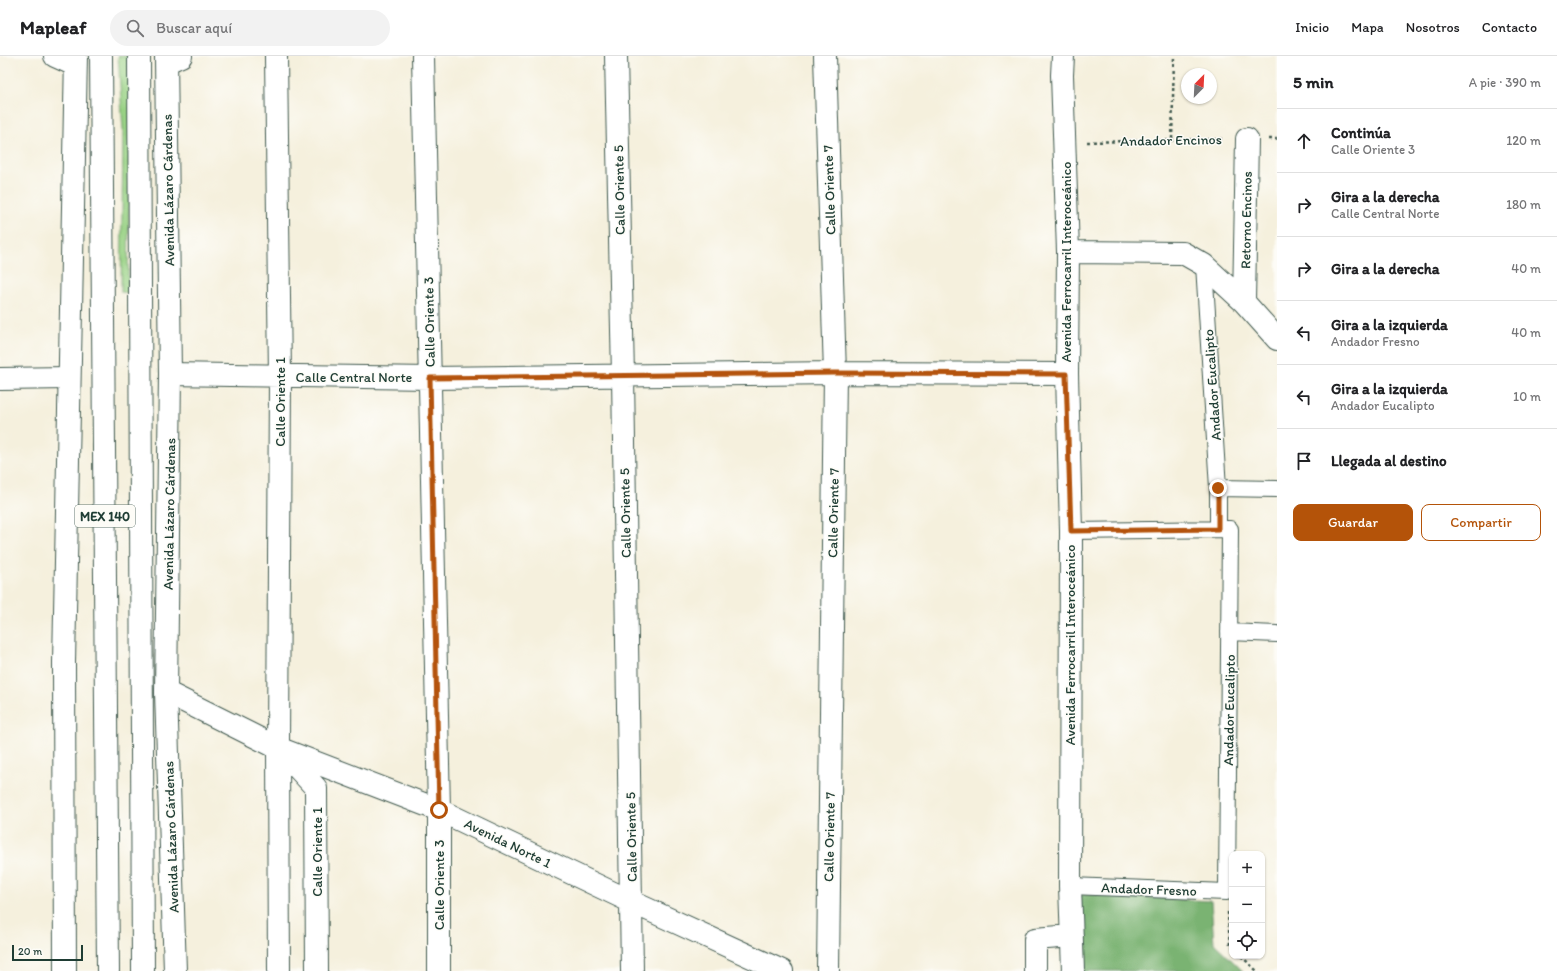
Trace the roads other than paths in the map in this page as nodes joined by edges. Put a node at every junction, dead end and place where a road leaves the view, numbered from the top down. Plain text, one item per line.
1 (55, 56) edge
2 (276, 56) edge
3 (423, 56) edge
4 (616, 56) edge
5 (825, 56) edge
6 (1063, 56) edge
7 (171, 58) edge
8 (101, 59) edge
9 (139, 60) edge
10 (75, 61) edge
11 (1247, 139) road end
12 (1068, 252) junction
13 (1204, 265) junction
14 (1244, 302) junction
15 (1277, 339) edge
16 (835, 373) junction
17 (170, 374) junction
18 (1066, 374) junction
19 (623, 376) junction
20 (280, 377) junction
21 (69, 378) junction
22 (430, 378) junction
23 (0, 379) edge
24 (1218, 488) junction
25 (1277, 489) edge
26 (1224, 529) junction
27 (1071, 531) junction
28 (1229, 632) junction
29 (1277, 634) edge
30 (166, 692) junction
31 (278, 748) junction
32 (439, 810) junction
33 (1070, 886) junction
34 (1227, 892) joint
35 (632, 902) junction
36 (1072, 936) junction
37 (65, 971) edge
38 (108, 971) edge
39 (143, 971) edge
40 (175, 971) edge
41 (279, 971) edge
42 (317, 971) edge
43 (439, 971) edge
44 (632, 971) edge
45 (782, 971) edge
46 (828, 971) edge
47 (1035, 971) edge
48 (1073, 971) edge

1 - 10 main road
2 - 20 main road, Calle Oriente 1
3 - 22 main road, Calle Oriente 3
4 - 19 main road, Calle Oriente 5
5 - 16 main road, Calle Oriente 7
6 - 12 main road, Avenida Ferrocarril Interoceánico
7 - 17 main road, Avenida Lázaro Cárdenas
8 - 38 main road, MEX 140
9 - 39 main road, Avenida Lázaro Cárdenas / MEX 140
10 - 21 main road
11 - 14 main road, Retorno Encinos
12 - 13 main road
12 - 18 main road, Avenida Ferrocarril Interoceánico
13 - 14 main road
13 - 24 street, Andador Eucalipto
14 - 15 main road
16 - 18 main road, Calle Central Norte
16 - 19 main road, Calle Central Norte
16 - 46 main road, Calle Oriente 7
17 - 20 main road, Calle Central Norte
17 - 30 main road, Avenida Lázaro Cárdenas
18 - 27 main road, Avenida Ferrocarril Interoceánico
19 - 22 main road, Calle Central Norte
19 - 35 main road, Calle Oriente 5
20 - 22 main road, Calle Central Norte
20 - 31 main road, Calle Oriente 1
21 - 23 main road
21 - 37 main road
22 - 32 main road, Calle Oriente 3
24 - 25 street
24 - 26 street, Andador Eucalipto
26 - 27 street
26 - 28 street, Andador Eucalipto
27 - 33 main road, Avenida Ferrocarril Interoceánico
28 - 29 street
28 - 34 street, Andador Eucalipto
30 - 31 main road, Avenida Norte 1
30 - 40 main road, Avenida Lázaro Cárdenas
31 - 32 main road, Avenida Norte 1
31 - 41 main road, Calle Oriente 1
31 - 42 main road, Calle Oriente 1
32 - 35 main road, Avenida Norte 1
32 - 43 main road, Calle Oriente 3
33 - 34 street, Andador Fresno
33 - 36 main road, Avenida Ferrocarril Interoceánico
35 - 44 main road, Calle Oriente 5
35 - 45 main road, Avenida Norte 1
36 - 47 main road
36 - 48 main road, Avenida Ferrocarril Interoceánico

